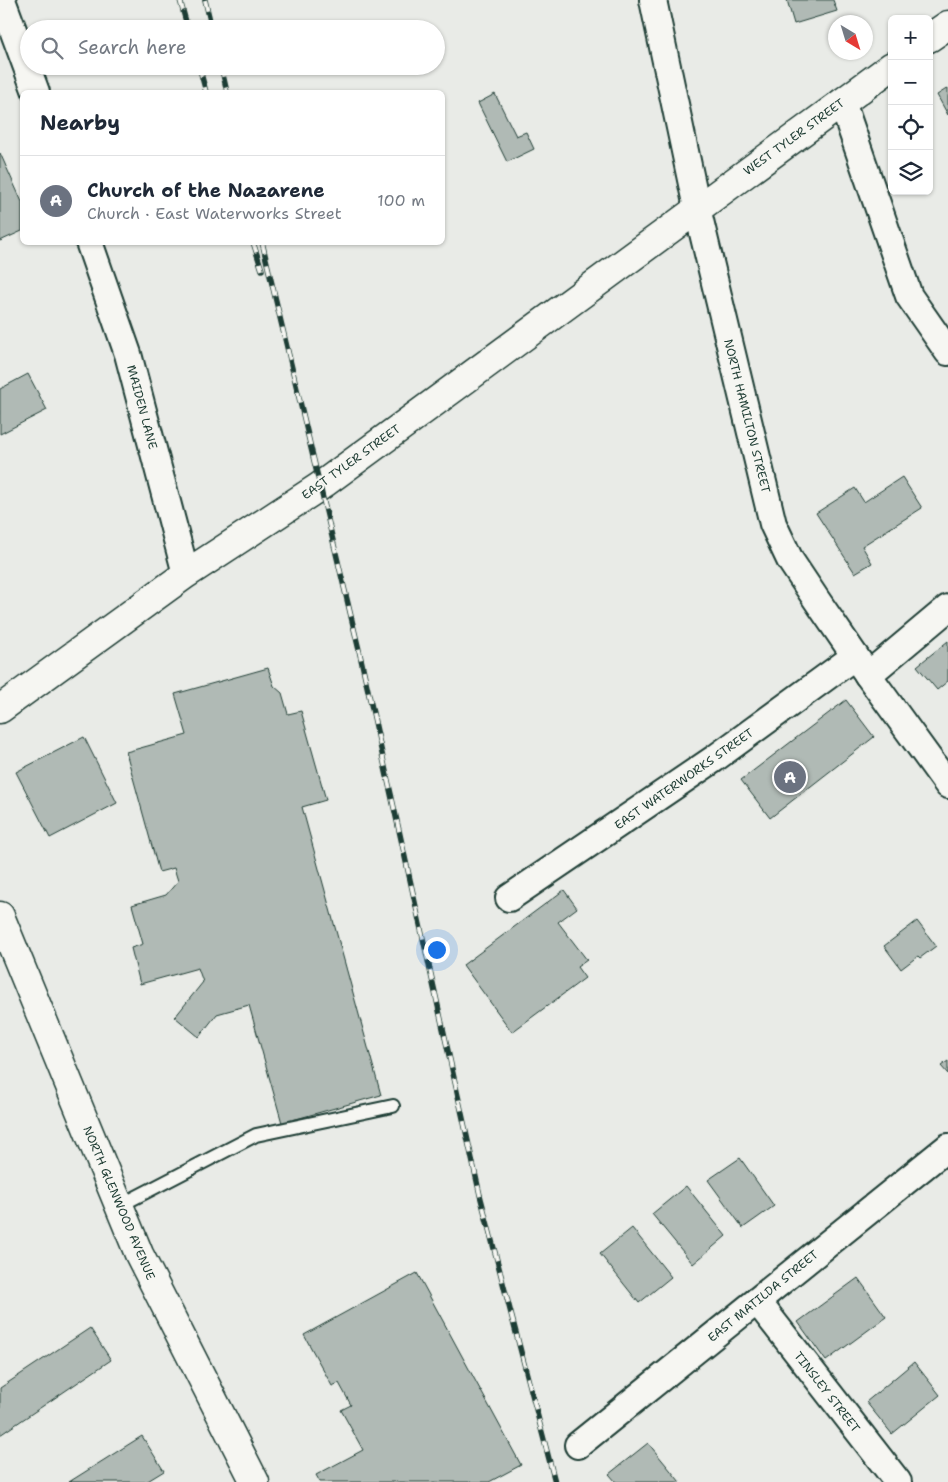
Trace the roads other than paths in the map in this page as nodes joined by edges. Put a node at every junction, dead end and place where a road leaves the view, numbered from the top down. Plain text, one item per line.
1 (2, 0) edge
2 (653, 0) edge
3 (948, 25) edge
4 (933, 35) edge
5 (20, 49) edge
6 (888, 69) edge
7 (30, 75) edge
8 (35, 90) edge
9 (842, 102) junction
10 (697, 208) junction
11 (90, 245) edge
12 (948, 352) edge
13 (186, 574) junction
14 (948, 608) edge
15 (862, 665) junction
16 (0, 708) edge
17 (948, 785) edge
18 (509, 898) dead end
19 (2, 930) edge
20 (393, 1106) dead end
21 (948, 1147) edge
22 (119, 1206) junction
23 (757, 1301) junction
24 (578, 1446) dead end
25 (255, 1482) edge
26 (898, 1482) edge

1 - 5 street
2 - 10 street, NORTH HAMILTON STREET
3 - 4 street
6 - 9 street, WEST TYLER STREET
7 - 8 street
9 - 10 street, WEST TYLER STREET
9 - 12 street
10 - 13 street, EAST TYLER STREET
10 - 15 street, NORTH HAMILTON STREET
11 - 13 street, MAIDEN LANE
13 - 16 street, EAST TYLER STREET
14 - 15 street, EAST WATERWORKS STREET
15 - 17 street, NORTH HAMILTON STREET
15 - 18 street, EAST WATERWORKS STREET
19 - 22 street, NORTH GLENWOOD AVENUE
20 - 22 lane
21 - 23 street, EAST MATILDA STREET
22 - 25 street, NORTH GLENWOOD AVENUE
23 - 24 street, EAST MATILDA STREET
23 - 26 street, TINSLEY STREET

